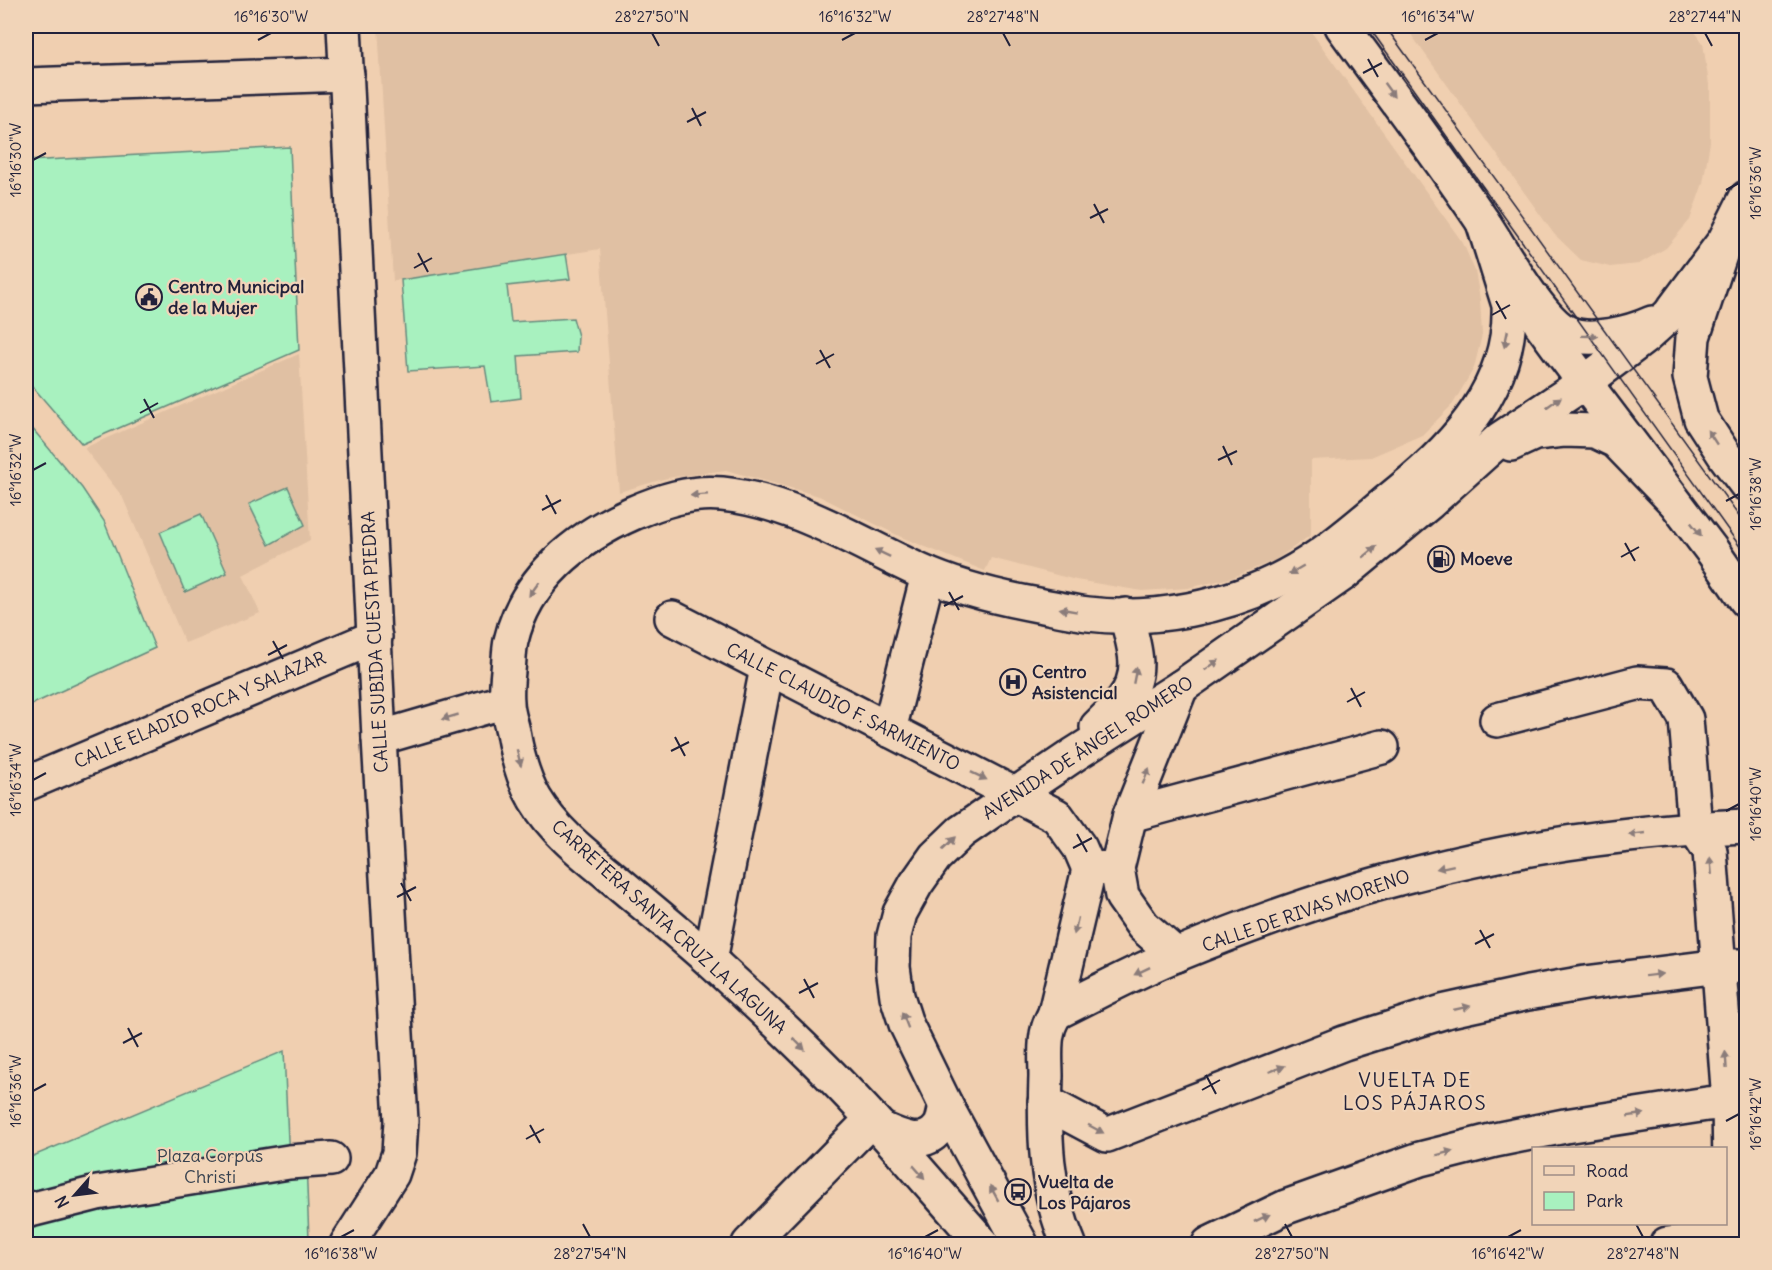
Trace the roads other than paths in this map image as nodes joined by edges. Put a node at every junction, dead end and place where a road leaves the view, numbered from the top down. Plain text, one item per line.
1 (344, 26) edge
2 (1342, 26) edge
3 (347, 74) junction
4 (26, 85) edge
5 (1746, 198) edge
6 (1483, 222) junction
7 (1725, 240) junction
8 (1518, 277) junction
9 (1669, 315) junction
10 (1584, 383) junction
11 (1484, 454) junction
12 (1746, 484) edge
13 (1672, 499) junction
14 (928, 575) junction
15 (1746, 600) edge
16 (1126, 615) junction
17 (672, 618) dead end
18 (375, 637) junction
19 (767, 668) junction
20 (1181, 687) junction
21 (506, 701) junction
22 (1497, 720) dead end
23 (889, 730) junction
24 (379, 738) junction
25 (1382, 747) dead end
26 (1075, 754) junction
27 (26, 784) edge
28 (1016, 794) junction
29 (1130, 815) junction
30 (1746, 826) edge
31 (1695, 828) junction
32 (1103, 868) junction
33 (1176, 955) junction
34 (710, 960) junction
35 (1733, 966) edge
36 (1055, 1013) junction
37 (1738, 1101) edge
38 (1045, 1102) junction
39 (946, 1106) junction
40 (876, 1123) junction
41 (331, 1159) dead end
42 (26, 1211) edge
43 (1736, 1239) edge
44 (347, 1245) edge
45 (749, 1245) edge
46 (983, 1245) edge
47 (1022, 1245) edge
48 (1069, 1245) edge
49 (1209, 1245) edge
50 (1666, 1245) edge

1 - 3 street, CALLE SUBIDA CUESTA PIEDRA
2 -> 6 street
3 - 4 street
3 - 18 street, CALLE SUBIDA CUESTA PIEDRA
5 - 7 street, AVENIDA DE ÁNGEL ROMERO
6 - 8 street
6 -> 16 street, CARRETERA SANTA CRUZ LA LAGUNA
7 - 9 street, AVENIDA DE ÁNGEL ROMERO
12 -> 7 street
8 -> 9 street
8 - 10 street
9 - 10 street, AVENIDA DE ÁNGEL ROMERO
11 -> 10 street, AVENIDA DE ÁNGEL ROMERO
10 - 13 street
11 - 13 street
20 -> 11 street, AVENIDA DE ÁNGEL ROMERO
13 -> 15 street
16 -> 14 street, CARRETERA SANTA CRUZ LA LAGUNA
14 -> 21 street, CARRETERA SANTA CRUZ LA LAGUNA
14 - 23 street
26 -> 16 street
17 - 19 street, CALLE CLAUDIO F. SARMIENTO
18 - 24 street, CALLE SUBIDA CUESTA PIEDRA
18 - 27 street, CALLE ELADIO ROCA Y SALAZAR
19 - 23 street, CALLE CLAUDIO F. SARMIENTO
19 - 34 street
20 - 26 street, AVENIDA DE ÁNGEL ROMERO
29 -> 20 street
21 -> 24 street
21 -> 34 street, CARRETERA SANTA CRUZ LA LAGUNA
22 - 31 street
23 -> 28 street, CALLE CLAUDIO F. SARMIENTO
24 - 44 street, CALLE SUBIDA CUESTA PIEDRA
25 - 29 street
26 - 28 street, AVENIDA DE ÁNGEL ROMERO
28 - 32 street, CALLE CLAUDIO F. SARMIENTO
39 -> 28 street, AVENIDA DE ÁNGEL ROMERO
29 - 32 street
30 - 31 street, CALLE DE RIVAS MORENO
31 -> 33 street, CALLE DE RIVAS MORENO
35 -> 31 street
32 - 33 street
32 -> 36 street
33 -> 36 street, CALLE DE RIVAS MORENO
34 -> 40 street, CARRETERA SANTA CRUZ LA LAGUNA
37 -> 35 street
38 -> 35 street
36 - 38 street
37 - 43 street
49 -> 37 street
38 - 48 street
39 - 40 street
47 -> 39 street, AVENIDA DE ÁNGEL ROMERO
40 - 45 street
40 -> 46 street, CARRETERA SANTA CRUZ LA LAGUNA
41 - 42 street
43 - 50 street

